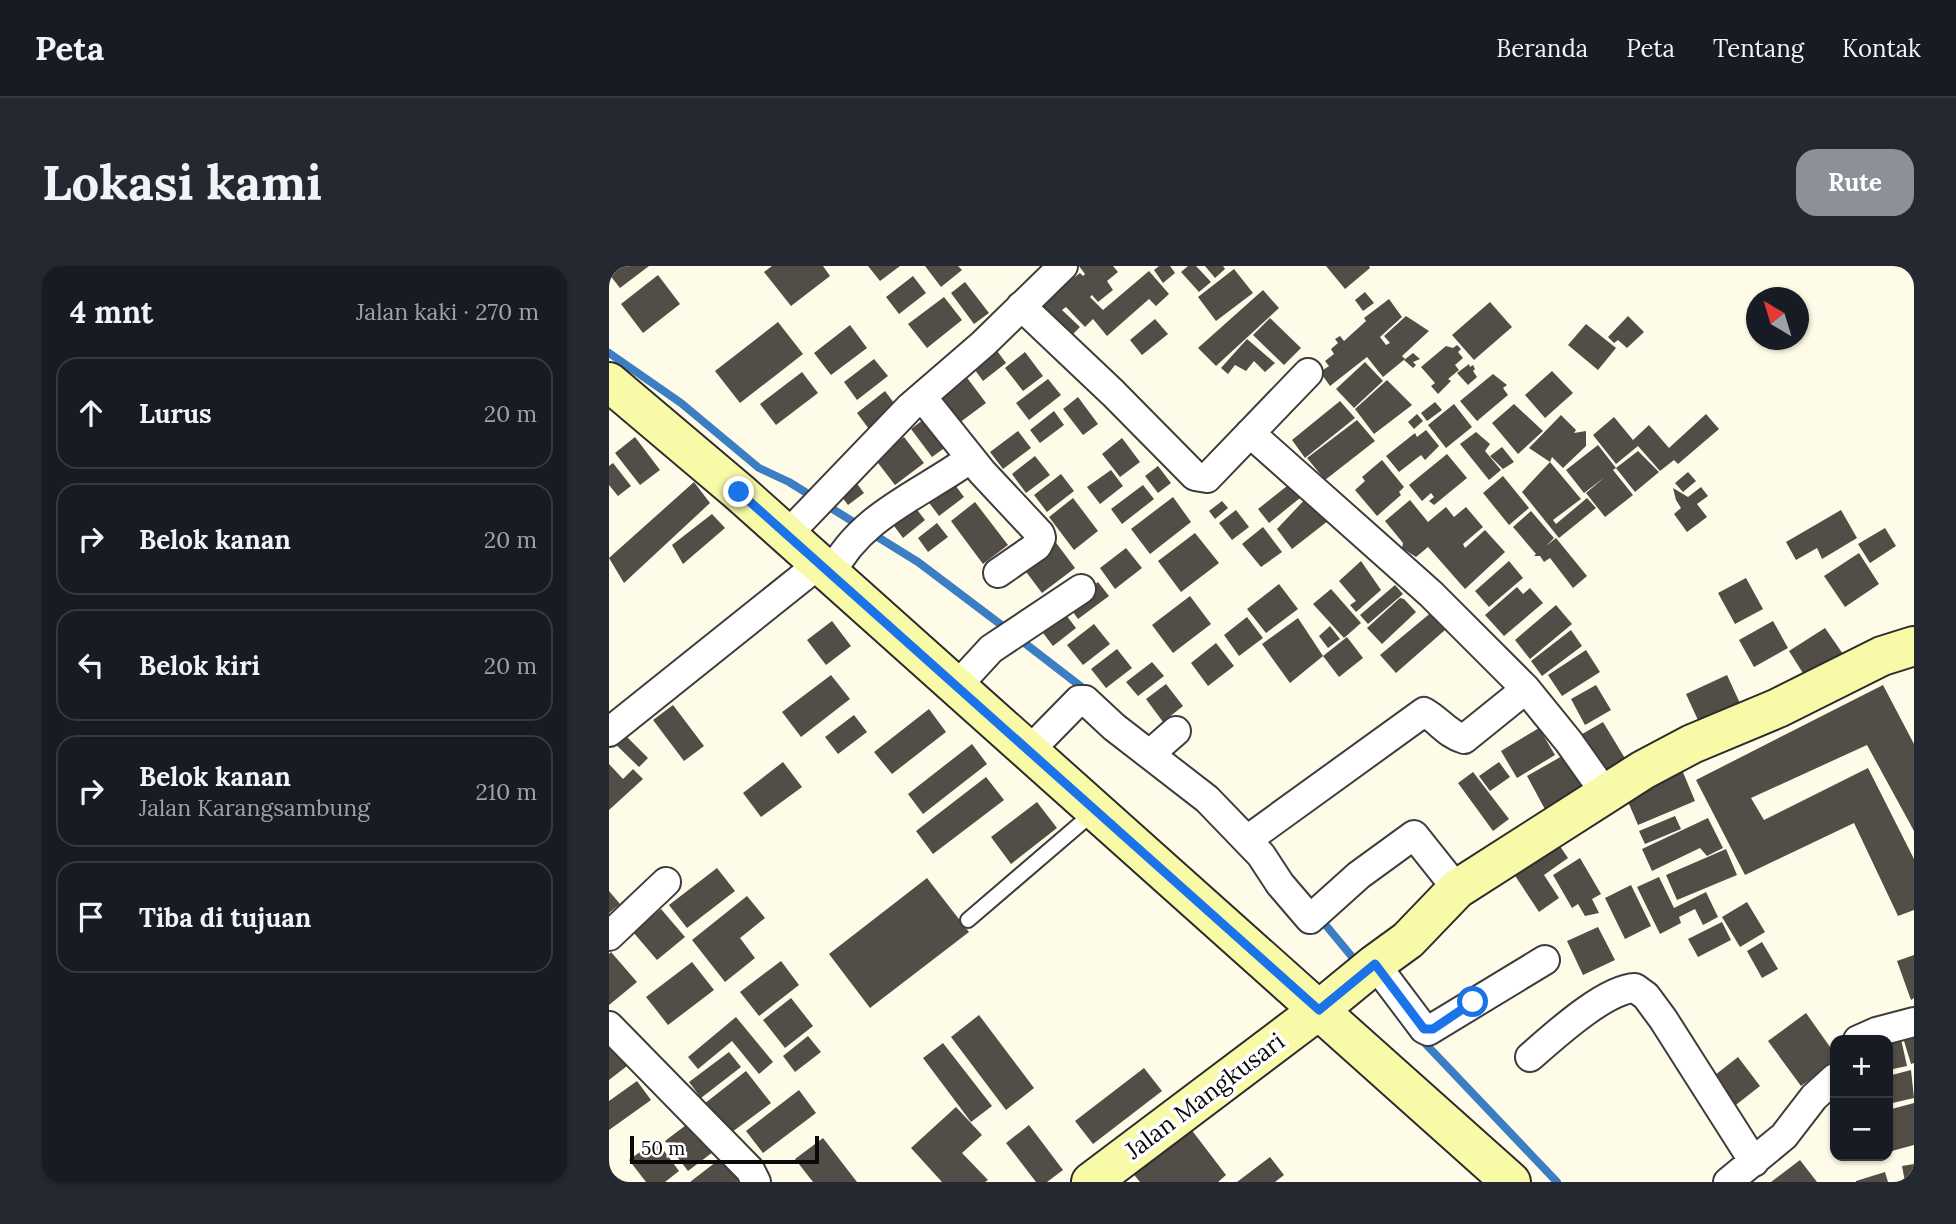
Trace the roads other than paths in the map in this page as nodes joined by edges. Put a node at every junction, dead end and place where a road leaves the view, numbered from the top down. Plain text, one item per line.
1 (1063, 266) edge
2 (1021, 306) junction
3 (1308, 373) dead end
4 (609, 382) edge
5 (922, 397) junction
6 (1250, 433) junction
7 (971, 458) junction
8 (798, 523) junction
9 (834, 560) junction
10 (999, 573) dead end
11 (1081, 589) dead end
12 (1914, 646) edge
13 (957, 686) junction
14 (1526, 689) junction
15 (609, 732) edge
16 (1029, 751) junction
17 (1605, 793) junction
18 (1097, 810) junction
19 (1247, 840) junction
20 (666, 881) dead end
21 (1457, 889) junction
22 (968, 920) dead end
23 (609, 936) edge
24 (1545, 960) dead end
25 (1367, 970) junction
26 (1319, 1010) junction
27 (1914, 1022) edge
28 (609, 1026) edge
29 (1869, 1035) edge
30 (1530, 1057) dead end
31 (1830, 1083) edge
32 (1754, 1163) junction
33 (756, 1182) edge
34 (1091, 1182) edge
35 (1511, 1182) edge
36 (1728, 1182) edge

1 - 2 street
2 - 5 street
2 - 6 street
3 - 6 street
4 - 8 main road
5 - 7 street
5 - 8 street
6 - 14 street
7 - 9 street
7 - 10 street
8 - 9 main road
9 - 13 main road
9 - 15 street
11 - 13 street
12 - 17 main road, Jalan Mangkusari
13 - 16 main road
14 - 17 street
14 - 19 street
16 - 18 main road
16 - 19 street
17 - 21 main road, Jalan Mangkusari
18 - 22 lane
18 - 26 main road
19 - 21 street
20 - 23 street
21 - 25 main road, Jalan Mangkusari
24 - 25 street
25 - 26 main road, Jalan Mangkusari
26 - 34 main road, Jalan Mangkusari
26 - 35 main road
27 - 29 street
28 - 33 street
30 - 32 street
31 - 32 street
32 - 36 street

